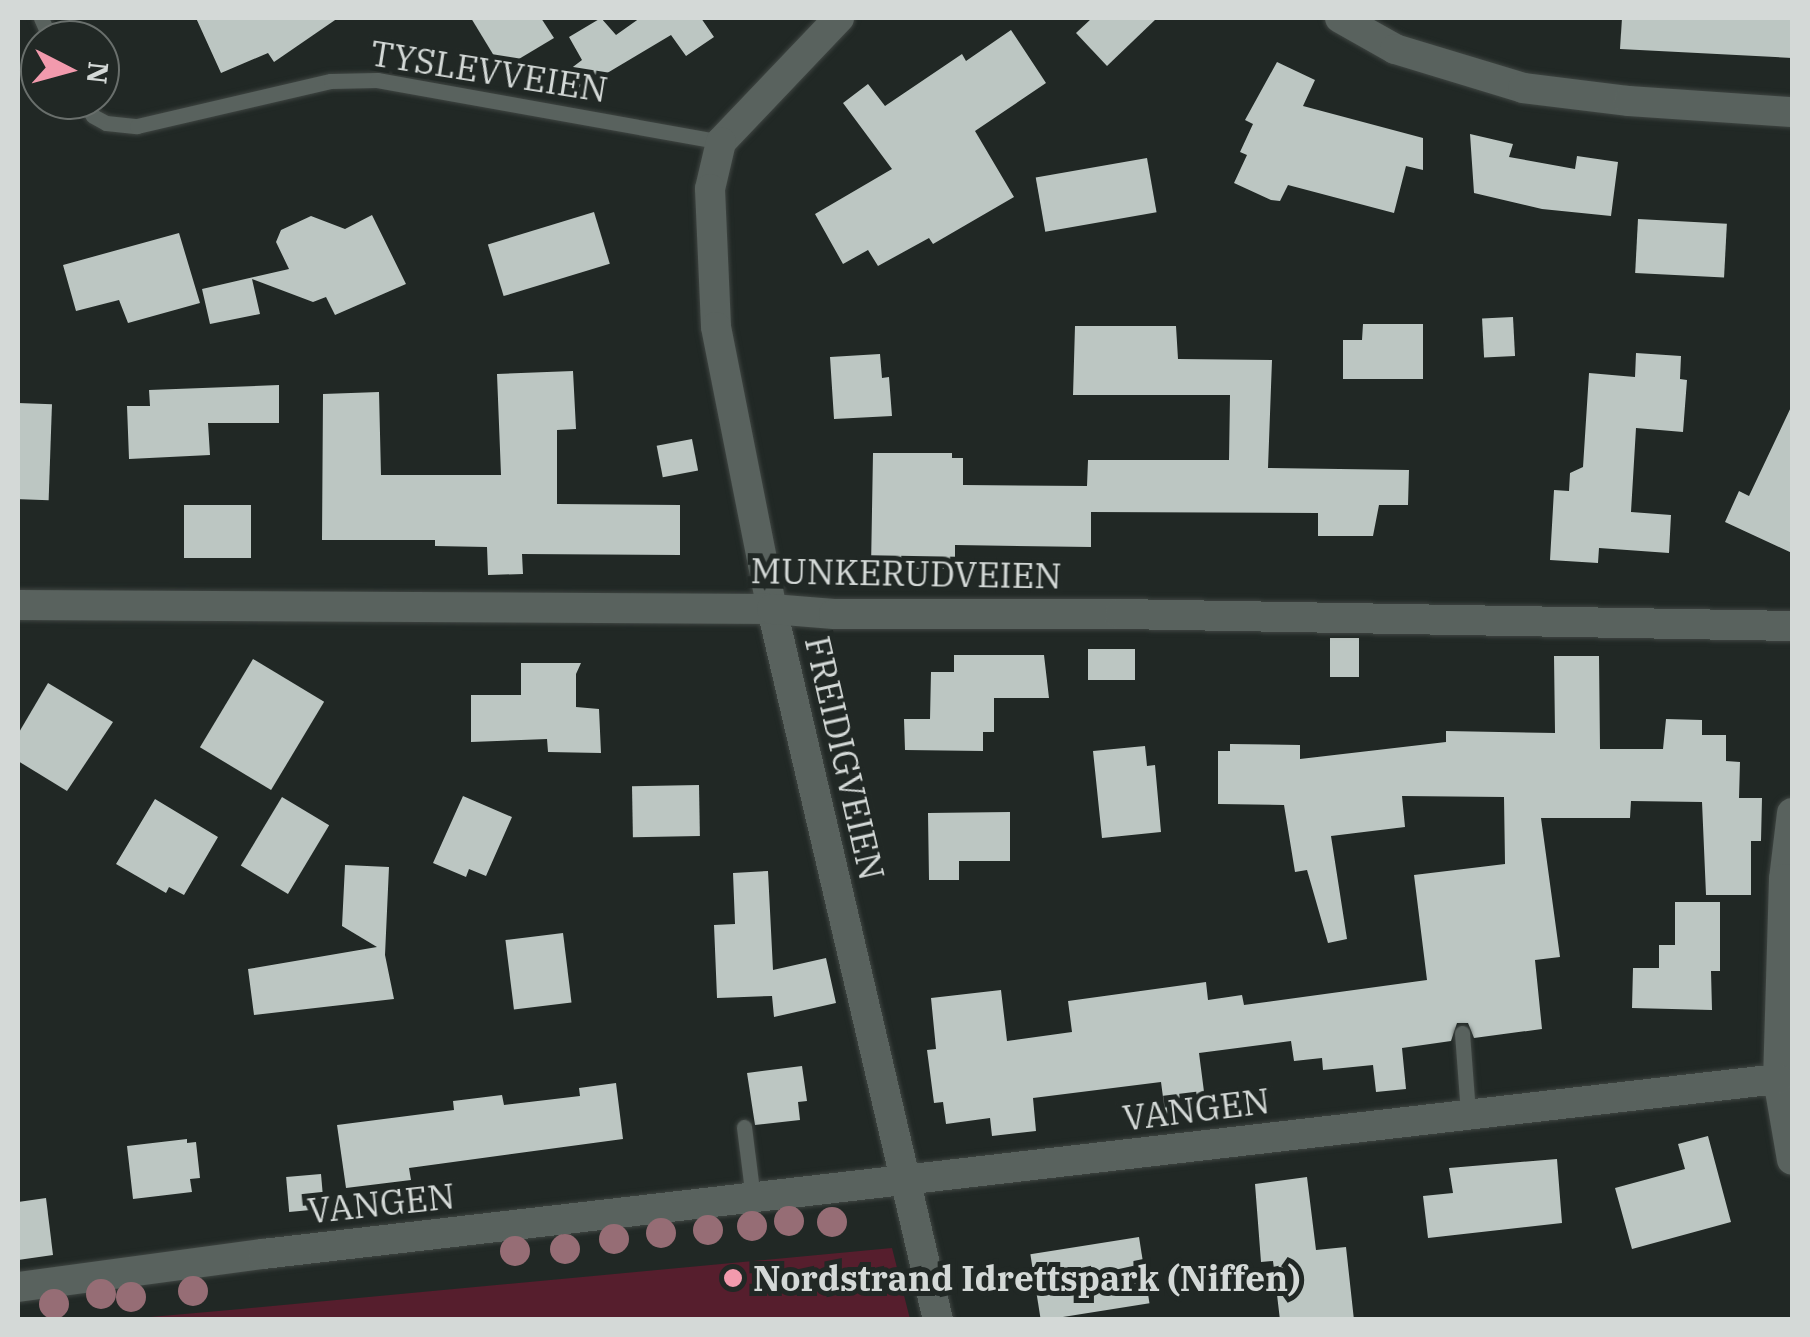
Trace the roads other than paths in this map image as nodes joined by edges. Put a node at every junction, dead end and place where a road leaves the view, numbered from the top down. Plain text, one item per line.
1 (840, 18) edge
2 (1340, 18) edge
3 (1792, 112) edge
4 (100, 120) edge
5 (720, 142) junction
6 (18, 605) edge
7 (772, 609) junction
8 (1792, 626) edge
9 (1792, 813) edge
10 (1462, 1034) dead end
11 (1778, 1079) junction
12 (1468, 1113) junction
13 (744, 1127) dead end
14 (1792, 1160) edge
15 (907, 1179) junction
16 (753, 1198) junction
17 (18, 1288) edge
18 (938, 1320) edge

1 - 5 street
2 - 3 street
4 - 5 lane, TYSLEVVEIEN
5 - 7 street, FREIDIGVEIEN
6 - 7 street, MUNKERUDVEIEN
7 - 8 street, MUNKERUDVEIEN
7 - 15 street, FREIDIGVEIEN
9 - 11 street
10 - 12 lane
11 - 12 street, VANGEN
11 - 14 street
12 - 15 street, VANGEN
13 - 16 lane
15 - 16 street, VANGEN
15 - 18 street, FREIDIGVEIEN
16 - 17 street, VANGEN

